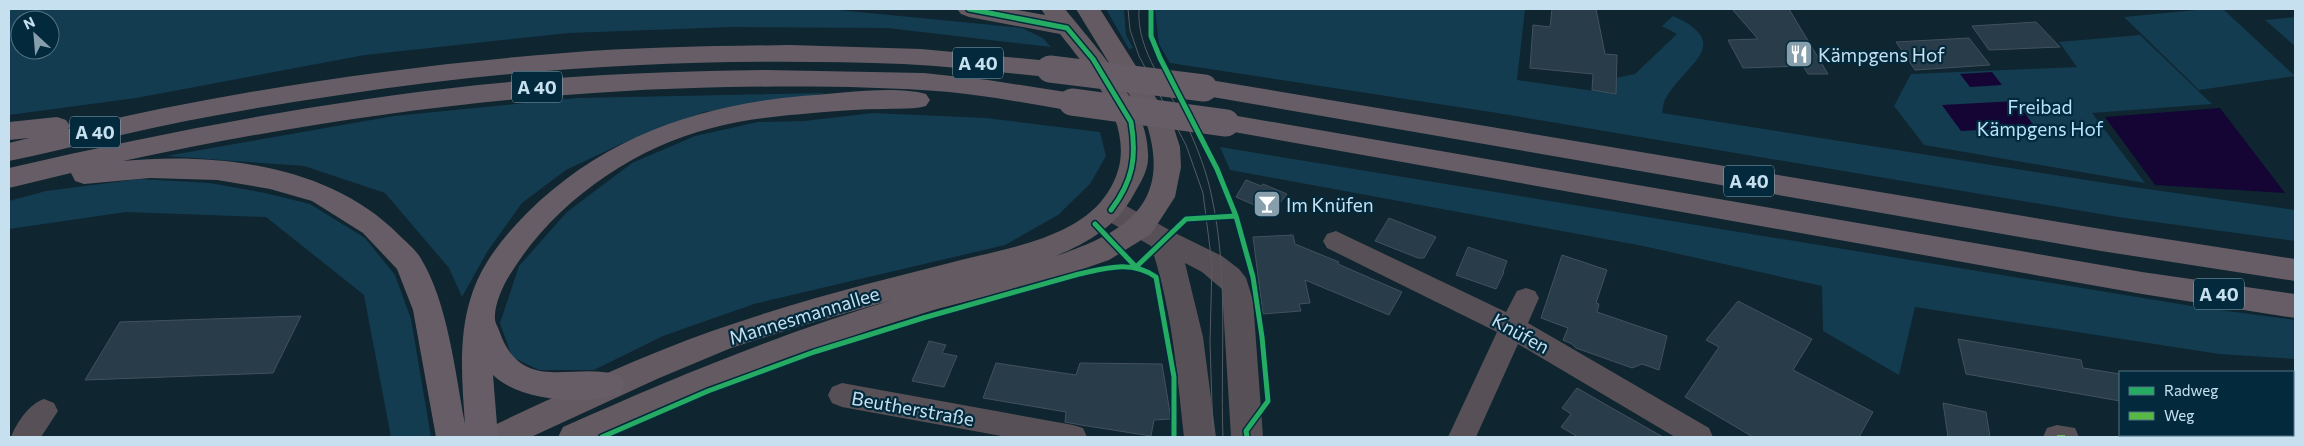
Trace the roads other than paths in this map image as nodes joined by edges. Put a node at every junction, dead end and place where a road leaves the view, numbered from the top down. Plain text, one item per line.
1 (969, 9) edge
2 (1088, 9) edge
3 (1060, 18) edge
4 (1072, 102) junction
5 (182, 113) junction
6 (9, 131) edge
7 (9, 152) edge
8 (9, 178) edge
9 (9, 186) edge
10 (1111, 210) junction
11 (1152, 234) junction
12 (1336, 241) dead end
13 (1212, 264) junction
14 (2295, 270) edge
15 (1178, 283) junction
16 (1526, 298) dead end
17 (2295, 306) edge
18 (480, 318) junction
19 (1512, 327) junction
20 (610, 385) junction
21 (842, 396) dead end
22 (44, 411) dead end
23 (25, 437) edge
24 (452, 437) edge
25 (482, 437) edge
26 (501, 437) edge
27 (574, 437) edge
28 (1073, 437) edge
29 (1200, 437) edge
30 (1246, 437) edge
31 (1462, 437) edge
32 (1699, 437) edge
33 (2057, 437) edge
34 (2065, 437) edge

1 - 3 main road
2 - 11 main road
3 - 10 main road, Mannesmannallee
4 - 8 highway, A 40
4 - 17 highway, A 40, bridge
4 - 18 highway
5 - 6 highway
5 - 7 highway, A 40
5 - 14 highway, A 40, bridge
9 - 24 highway
10 - 11 street
10 - 20 main road, Mannesmannallee
11 - 13 street
11 - 15 street
11 - 27 main road, Mannesmannallee
12 - 19 street, Knüfen
13 - 15 street
13 - 30 street
15 - 29 street
16 - 19 street
18 - 20 highway
18 - 25 highway
19 - 31 street
19 - 32 street, Knüfen
20 - 26 main road, Mannesmannallee
21 - 28 street, Beutherstraße
22 - 23 street
33 - 34 street

